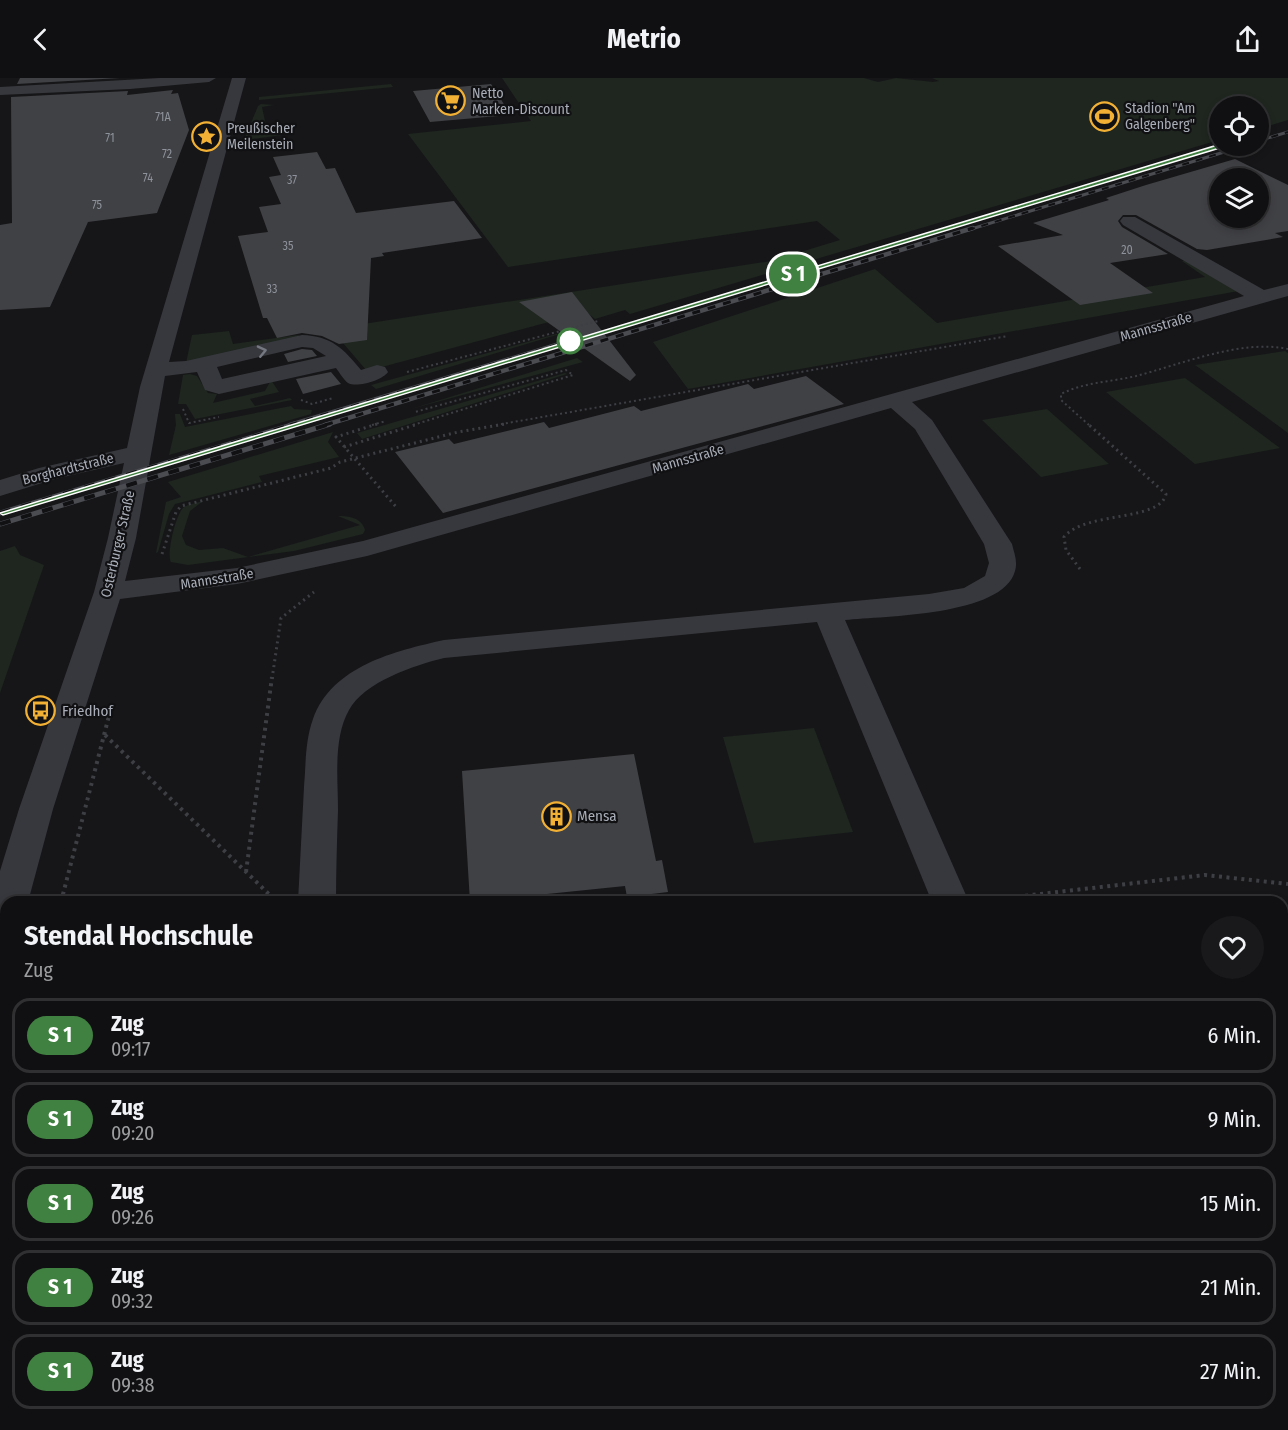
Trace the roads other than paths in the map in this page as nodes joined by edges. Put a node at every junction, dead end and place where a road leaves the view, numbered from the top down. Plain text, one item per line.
1 (209, 78) edge
2 (238, 78) edge
3 (173, 80) edge
4 (0, 91) edge
5 (1129, 221) dead end
6 (1288, 290) edge
7 (1262, 297) junction
8 (156, 370) junction
9 (377, 372) dead end
10 (897, 401) junction
11 (137, 453) junction
12 (0, 488) edge
13 (108, 592) junction
14 (828, 614) junction
15 (11, 896) edge
16 (317, 896) edge
17 (948, 896) edge

1 - 3 street
2 - 8 street, Osterburger Straße
3 - 4 street
5 - 7 street
6 - 7 street, Mannsstraße
7 - 10 street, Mannsstraße
8 - 9 street
8 - 11 street, Osterburger Straße
10 - 13 street, Mannsstraße
10 - 14 street
11 - 12 street, Borghardtstraße
11 - 13 street, Osterburger Straße
13 - 15 street, Osterburger Straße
14 - 16 street
14 - 17 street

